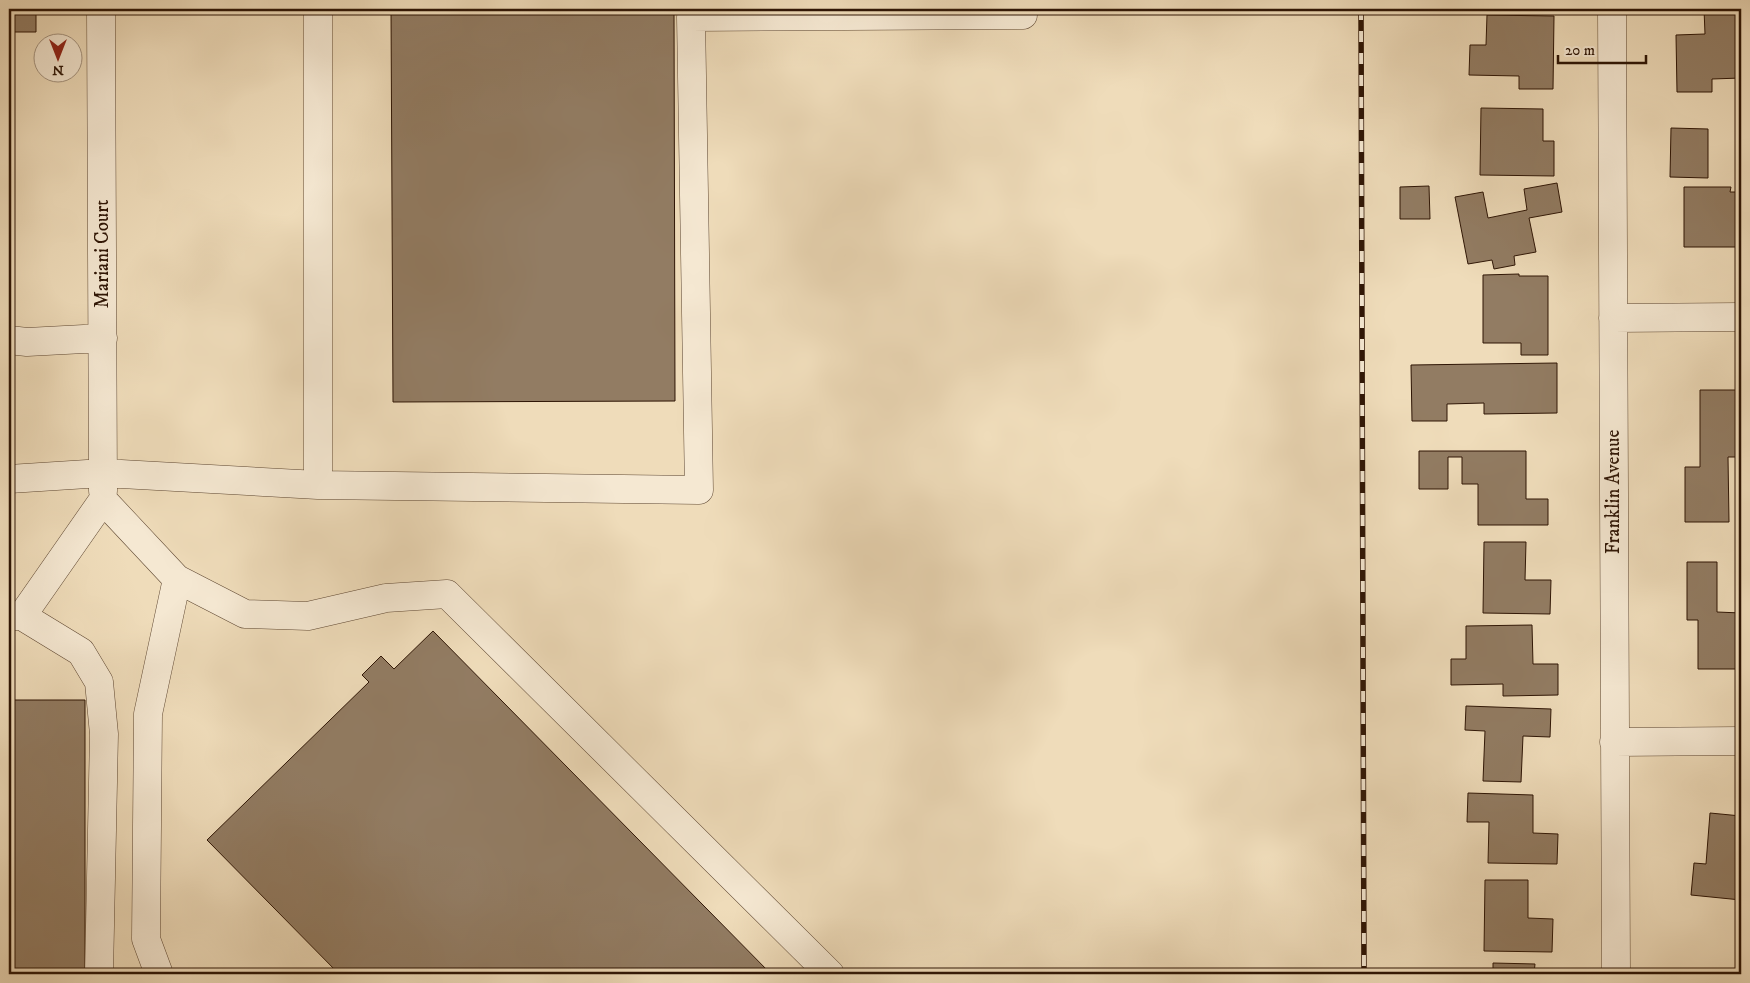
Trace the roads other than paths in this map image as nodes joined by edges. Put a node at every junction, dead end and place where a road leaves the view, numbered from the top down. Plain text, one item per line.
1 (102, 9) edge
2 (318, 9) edge
3 (1612, 9) edge
4 (1023, 15) dead end
5 (1613, 318) junction
6 (1741, 318) edge
7 (103, 338) junction
8 (9, 340) edge
9 (103, 473) junction
10 (9, 479) edge
11 (318, 485) junction
12 (103, 500) junction
13 (177, 579) junction
14 (15, 616) edge
15 (1614, 742) junction
16 (1741, 742) edge
17 (99, 974) edge
18 (159, 974) edge
19 (830, 974) edge
20 (1616, 974) edge

1 - 7 street, Mariani Court
2 - 11 street
3 - 5 street, Franklin Avenue
4 - 11 street
5 - 6 street
5 - 15 street, Franklin Avenue
7 - 8 street
7 - 9 street, Mariani Court
9 - 10 street
9 - 11 street
9 - 12 street, Mariani Court
12 - 13 street
12 - 14 street
13 - 18 street
13 - 19 street
14 - 17 street
15 - 16 street
15 - 20 street, Franklin Avenue

